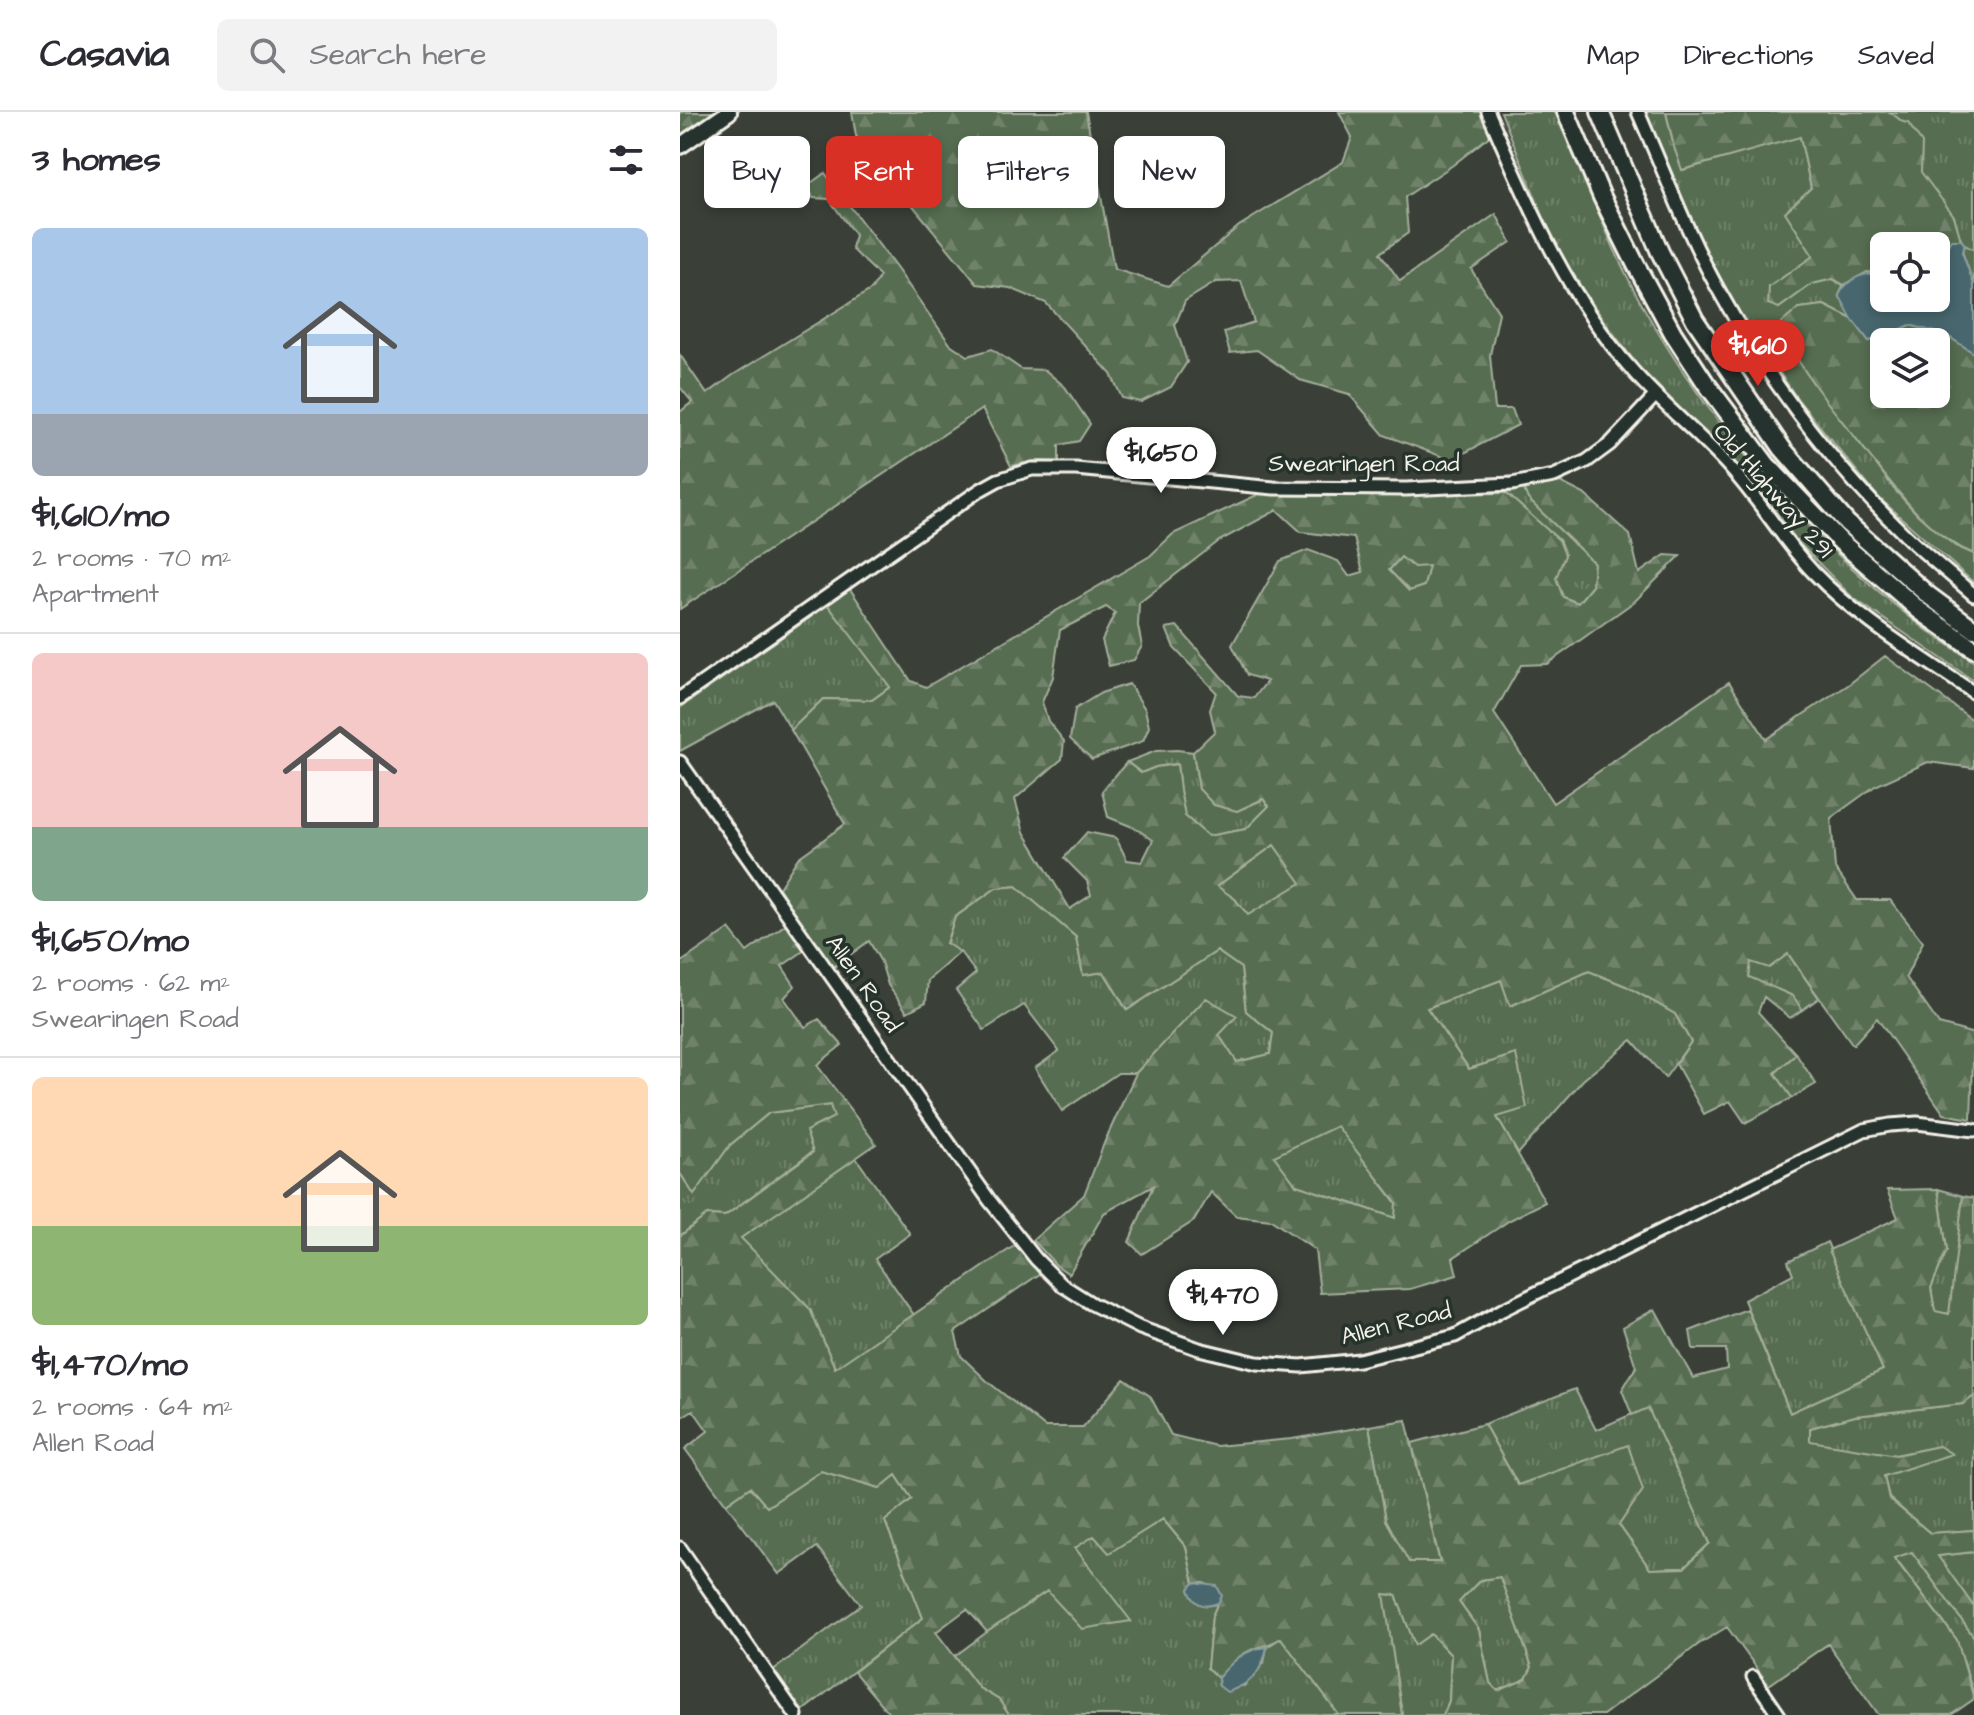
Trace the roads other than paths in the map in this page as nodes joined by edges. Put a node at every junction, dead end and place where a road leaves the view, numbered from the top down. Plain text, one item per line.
1 (729, 112) edge
2 (1488, 112) edge
3 (1566, 112) edge
4 (1600, 112) edge
5 (1638, 112) edge
6 (680, 146) edge
7 (1655, 396) junction
8 (1974, 595) edge
9 (1974, 629) edge
10 (1974, 649) edge
11 (1974, 693) edge
12 (680, 698) edge
13 (680, 762) edge
14 (1974, 1130) edge
15 (680, 1548) edge
16 (1753, 1677) dead end
17 (796, 1715) edge
18 (1779, 1715) edge

1 - 6 main road
2 - 7 street, Old Highway 291
3 - 10 highway
4 - 9 highway
5 - 8 street
7 - 11 street, Old Highway 291
7 - 12 street, Swearingen Road
13 - 14 street, Allen Road
15 - 17 street
16 - 18 street

